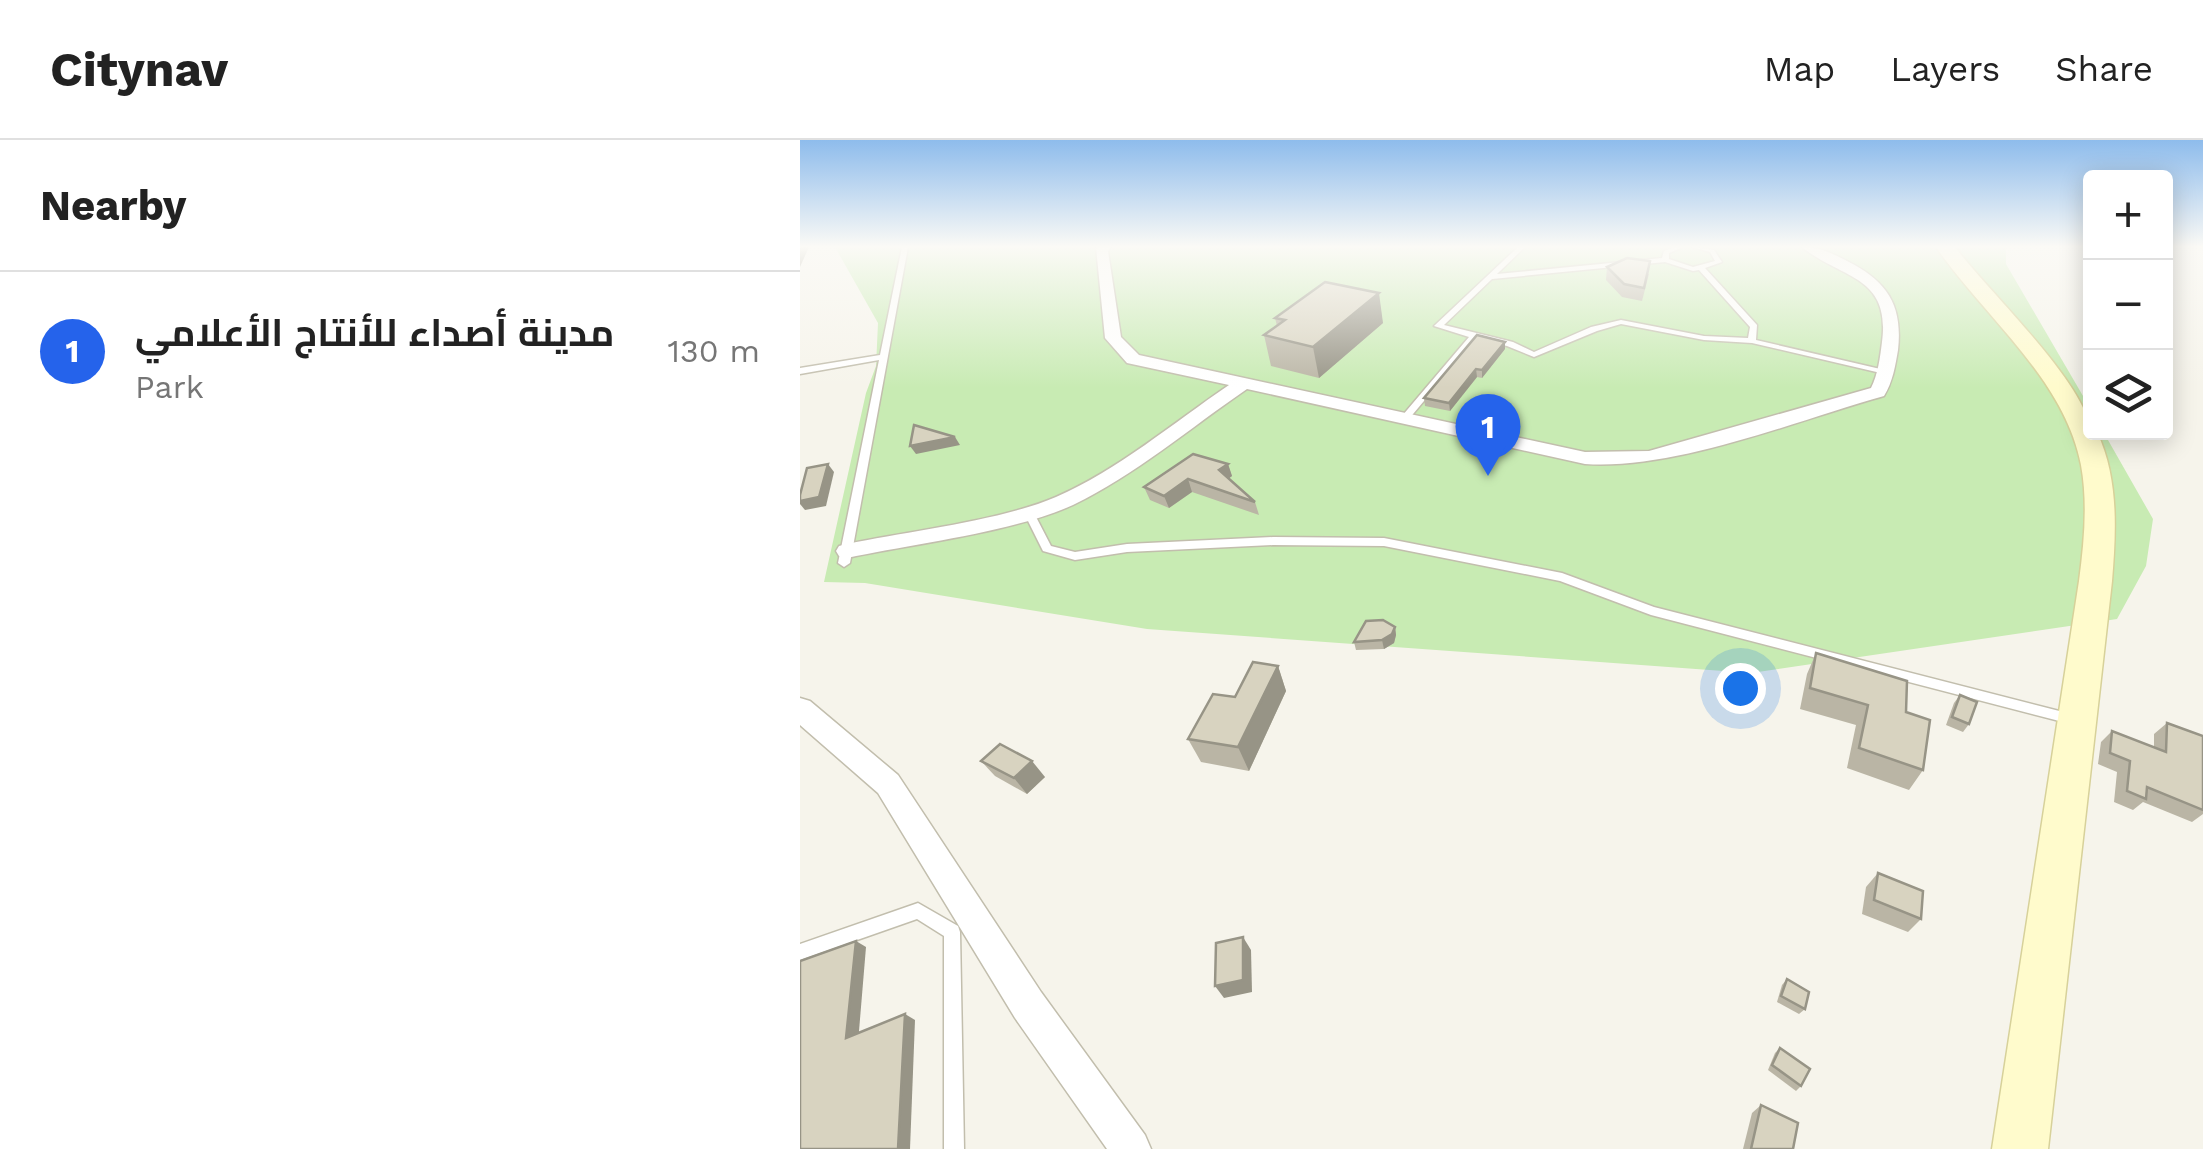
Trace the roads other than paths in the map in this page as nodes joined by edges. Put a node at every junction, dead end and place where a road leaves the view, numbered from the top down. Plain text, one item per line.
1 (895, 294) edge
2 (1107, 294) edge
3 (1473, 294) edge
4 (1725, 294) edge
5 (1883, 294) edge
6 (1983, 294) edge
7 (1474, 336) junction
8 (1752, 342) junction
9 (883, 357) junction
10 (800, 371) edge
11 (1885, 371) junction
12 (1244, 383) junction
13 (1405, 418) junction
14 (1029, 513) junction
15 (846, 557) joint
16 (800, 708) edge
17 (2078, 720) junction
18 (800, 952) edge
19 (954, 1149) edge
20 (1131, 1149) edge
21 (2020, 1149) edge

1 - 9 lane
2 - 12 street
3 - 7 lane
4 - 8 lane
5 - 11 street
6 - 17 main road
7 - 8 lane
7 - 13 lane
8 - 11 lane
9 - 10 lane
9 - 15 lane
11 - 13 street
12 - 13 street
12 - 14 street
14 - 15 street
14 - 17 lane
16 - 20 street
17 - 21 main road
18 - 19 lane

